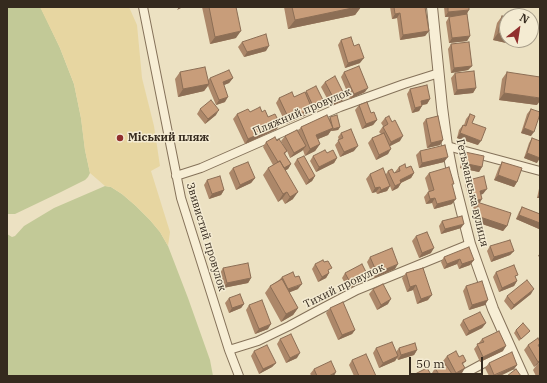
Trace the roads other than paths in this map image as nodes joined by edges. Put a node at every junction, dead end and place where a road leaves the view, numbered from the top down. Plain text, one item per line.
1 (143, 7) edge
2 (432, 7) edge
3 (439, 73) junction
4 (447, 146) junction
5 (540, 171) edge
6 (176, 176) junction
7 (470, 244) junction
8 (229, 350) junction
9 (510, 350) junction
10 (239, 376) edge
11 (460, 376) edge
12 (523, 376) edge

1 - 6 street, Звивистий провулок
2 - 3 street, Гетьманська вулиця
3 - 4 street, Гетьманська вулиця
3 - 6 street, Пляжний провулок
4 - 5 street
4 - 7 street, Гетьманська вулиця
6 - 8 street, Звивистий провулок
7 - 8 street, Тихий провулок
7 - 9 street, Гетьманська вулиця
8 - 10 street, Звивистий провулок
9 - 11 street
9 - 12 street, Гетьманська вулиця

